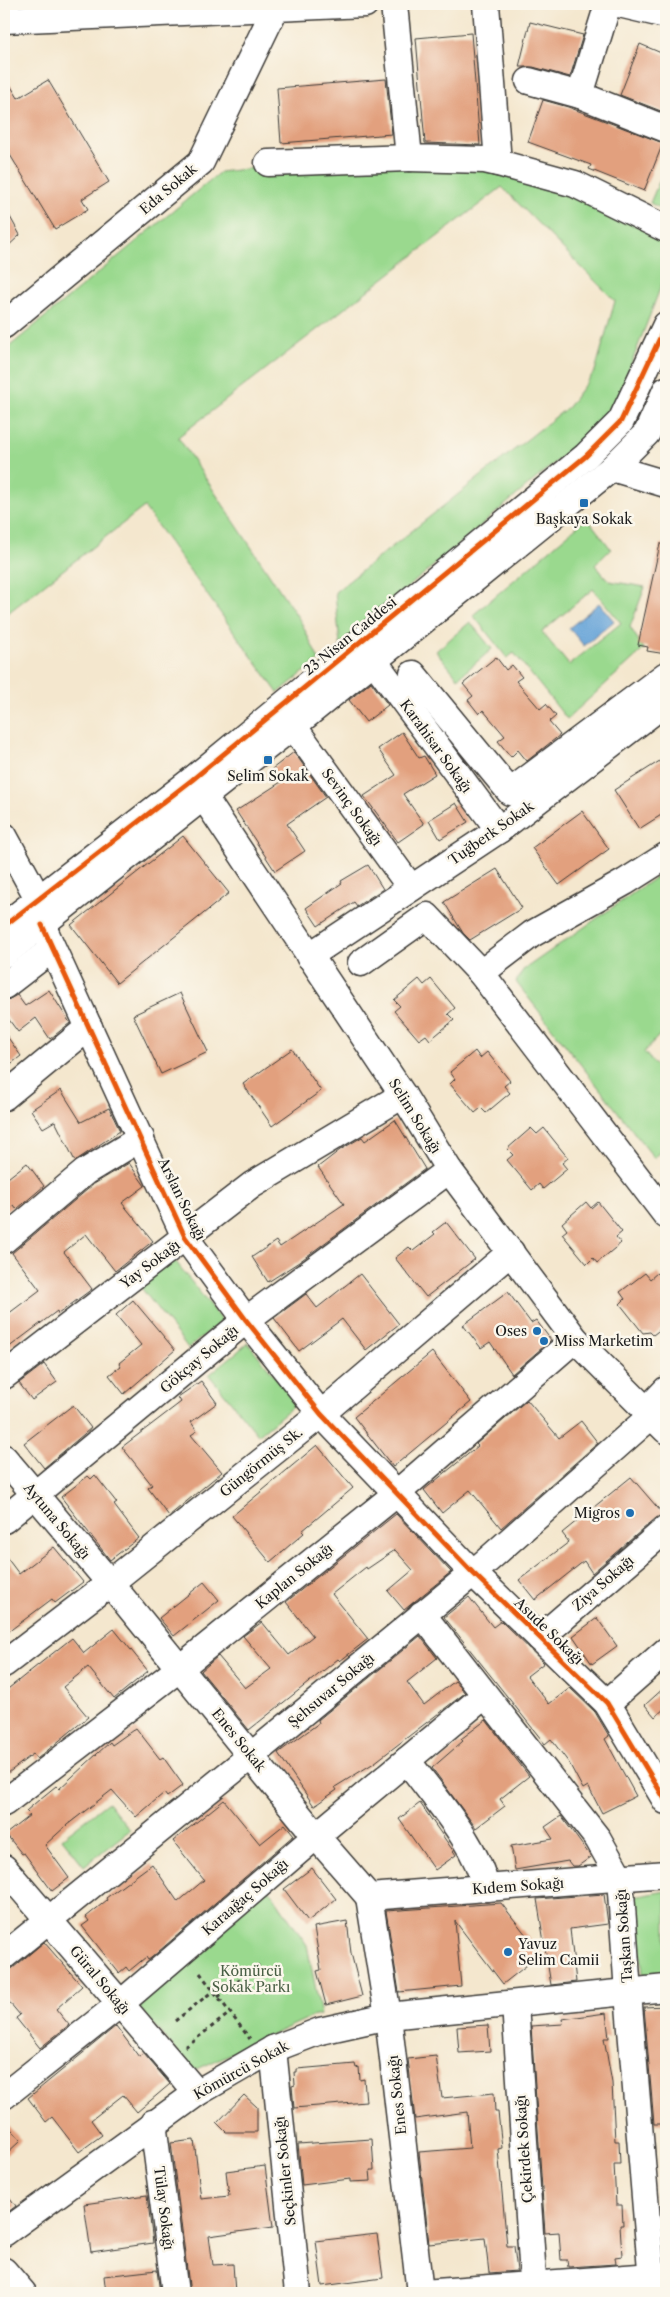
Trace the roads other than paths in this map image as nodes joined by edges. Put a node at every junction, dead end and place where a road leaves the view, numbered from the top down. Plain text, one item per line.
1 (365, 4) edge
2 (394, 4) edge
3 (486, 4) edge
4 (608, 4) edge
5 (619, 4) edge
6 (275, 9) junction
7 (666, 15) edge
8 (4, 20) edge
9 (529, 81) dead end
10 (580, 95) junction
11 (666, 129) edge
12 (409, 158) junction
13 (268, 163) dead end
14 (498, 163) junction
15 (666, 229) edge
16 (4, 325) edge
17 (666, 325) edge
18 (666, 390) edge
19 (660, 418) edge
20 (612, 468) junction
21 (666, 484) edge
22 (374, 661) junction
23 (413, 674) dead end
24 (666, 676) edge
25 (666, 702) edge
26 (293, 726) junction
27 (198, 789) junction
28 (499, 830) junction
29 (4, 836) edge
30 (666, 856) edge
31 (411, 888) junction
32 (39, 900) junction
33 (4, 926) edge
34 (47, 937) junction
35 (4, 954) edge
36 (309, 956) junction
37 (361, 963) dead end
38 (481, 974) junction
39 (4, 986) edge
40 (89, 1027) junction
41 (402, 1095) junction
42 (4, 1097) edge
43 (141, 1138) junction
44 (449, 1170) junction
45 (666, 1215) edge
46 (185, 1237) junction
47 (4, 1240) edge
48 (511, 1252) junction
49 (246, 1320) junction
50 (575, 1339) junction
51 (4, 1376) edge
52 (666, 1390) edge
53 (321, 1414) junction
54 (654, 1419) edge
55 (4, 1458) edge
56 (396, 1494) junction
57 (35, 1495) junction
58 (4, 1520) edge
59 (666, 1529) edge
60 (473, 1573) junction
61 (110, 1583) junction
62 (422, 1614) junction
63 (540, 1638) junction
64 (666, 1651) edge
65 (4, 1664) edge
66 (180, 1668) junction
67 (484, 1696) junction
68 (607, 1703) junction
69 (252, 1756) junction
70 (407, 1760) junction
71 (663, 1788) edge
72 (4, 1803) edge
73 (316, 1836) junction
74 (4, 1868) edge
75 (666, 1874) edge
76 (620, 1878) junction
77 (486, 1888) junction
78 (369, 1897) junction
79 (50, 1920) junction
80 (4, 1956) edge
81 (666, 1988) edge
82 (628, 1992) junction
83 (120, 2004) junction
84 (515, 2004) junction
85 (388, 2016) junction
86 (267, 2052) junction
87 (197, 2092) junction
88 (4, 2096) edge
89 (153, 2123) junction
90 (4, 2233) edge
91 (4, 2271) edge
92 (657, 2281) edge
93 (534, 2289) edge
94 (23, 2293) edge
95 (175, 2293) edge
96 (298, 2293) edge
97 (421, 2293) edge

1 - 6 street
2 - 12 street
3 - 14 street
4 - 10 street
5 - 7 street
6 - 8 street
6 - 16 street, Eda Sokak
9 - 10 street
10 - 11 street
12 - 13 street
12 - 14 street
14 - 15 street
17 - 27 street, 23 Nisan Caddesi
18 - 19 street, 23 Nisan Caddesi
19 - 20 street, 23 Nisan Caddesi
20 - 21 street
20 - 22 street, 23 Nisan Caddesi
22 - 26 street, 23 Nisan Caddesi
22 - 28 street, Karahisar Sokağı
23 - 24 street
25 - 28 street, Tuğberk Sokak
26 - 27 street, 23 Nisan Caddesi
26 - 31 street, Sevinç Sokağı
27 - 32 street, 23 Nisan Caddesi
27 - 34 street, 23 Nisan Caddesi
27 - 36 street, Selim Sokağı
28 - 31 street, Tuğberk Sokak
29 - 32 street
30 - 38 street
31 - 36 street, Tuğberk Sokak
32 - 33 street, 23 Nisan Caddesi
34 - 35 street, 23 Nisan Caddesi
34 - 39 street
34 - 40 street, Arslan Sokağı
36 - 41 street, Selim Sokağı
37 - 38 street
38 - 45 street
40 - 42 street
40 - 43 street, Arslan Sokağı
41 - 44 street, Selim Sokağı
41 - 46 street, Yay Sokağı
43 - 46 street, Arslan Sokağı
43 - 47 street
44 - 48 street, Selim Sokağı
44 - 49 street, Gökçay Sokağı
46 - 49 street, Arslan Sokağı
46 - 51 street, Yay Sokağı
48 - 50 street, Selim Sokağı
48 - 53 street, Güngörmüş Sk.
49 - 53 street, Arslan Sokağı
49 - 57 street, Gökçay Sokağı
50 - 54 street, Selim Sokağı
50 - 56 street, Kaplan Sokağı
52 - 54 street, Şehsuvar Sokağı
53 - 56 street, Arslan Sokağı
53 - 61 street, Güngörmüş Sk.
54 - 60 street, Şehsuvar Sokağı
55 - 57 street, Aytuna Sokağı
56 - 60 street, Asude Sokağı
56 - 66 street, Kaplan Sokağı
57 - 58 street, Gökçay Sokağı
57 - 61 street, Aytuna Sokağı
59 - 63 street, Ziya Sokağı
60 - 62 street, Şehsuvar Sokağı
60 - 63 street, Asude Sokağı
61 - 65 street, Güngörmüş Sk.
61 - 66 street, Enes Sokak
62 - 67 street, Taşkan Sokağı
62 - 69 street, Şehsuvar Sokağı
63 - 68 street, Asude Sokağı
64 - 68 street
66 - 69 street, Enes Sokak
66 - 72 street, Kaplan Sokağı
67 - 70 street, Karaağaç Sokağı
67 - 76 street, Taşkan Sokağı
68 - 71 street, Asude Sokağı
69 - 73 street, Enes Sokak
69 - 79 street, Şehsuvar Sokağı
70 - 73 street, Karaağaç Sokağı
70 - 77 street
73 - 78 street, Enes Sokak
73 - 83 street, Karaağaç Sokağı
74 - 79 street, Güral Sokağı
75 - 76 street, Kıdem Sokağı
76 - 77 street, Kıdem Sokağı
76 - 82 street, Taşkan Sokağı
77 - 78 street, Kıdem Sokağı
78 - 85 street, Enes Sokağı
79 - 80 street, Şehsuvar Sokağı
79 - 83 street, Güral Sokağı
81 - 82 street, Kömürcü Sokak
82 - 84 street, Kömürcü Sokak
82 - 92 street, Taşkan Sokağı
83 - 87 street, Güral Sokağı
83 - 88 street, Karaağaç Sokağı
84 - 85 street, Kömürcü Sokak
84 - 93 street, Çekirdek Sokağı
85 - 86 street, Kömürcü Sokak
85 - 97 street, Enes Sokağı
86 - 87 street, Kömürcü Sokak
86 - 96 street, Seçkinler Sokağı
87 - 89 street, Kömürcü Sokak
89 - 90 street, Kömürcü Sokak
89 - 95 street, Tülay Sokağı
91 - 94 street
92 - 93 street
93 - 97 street

